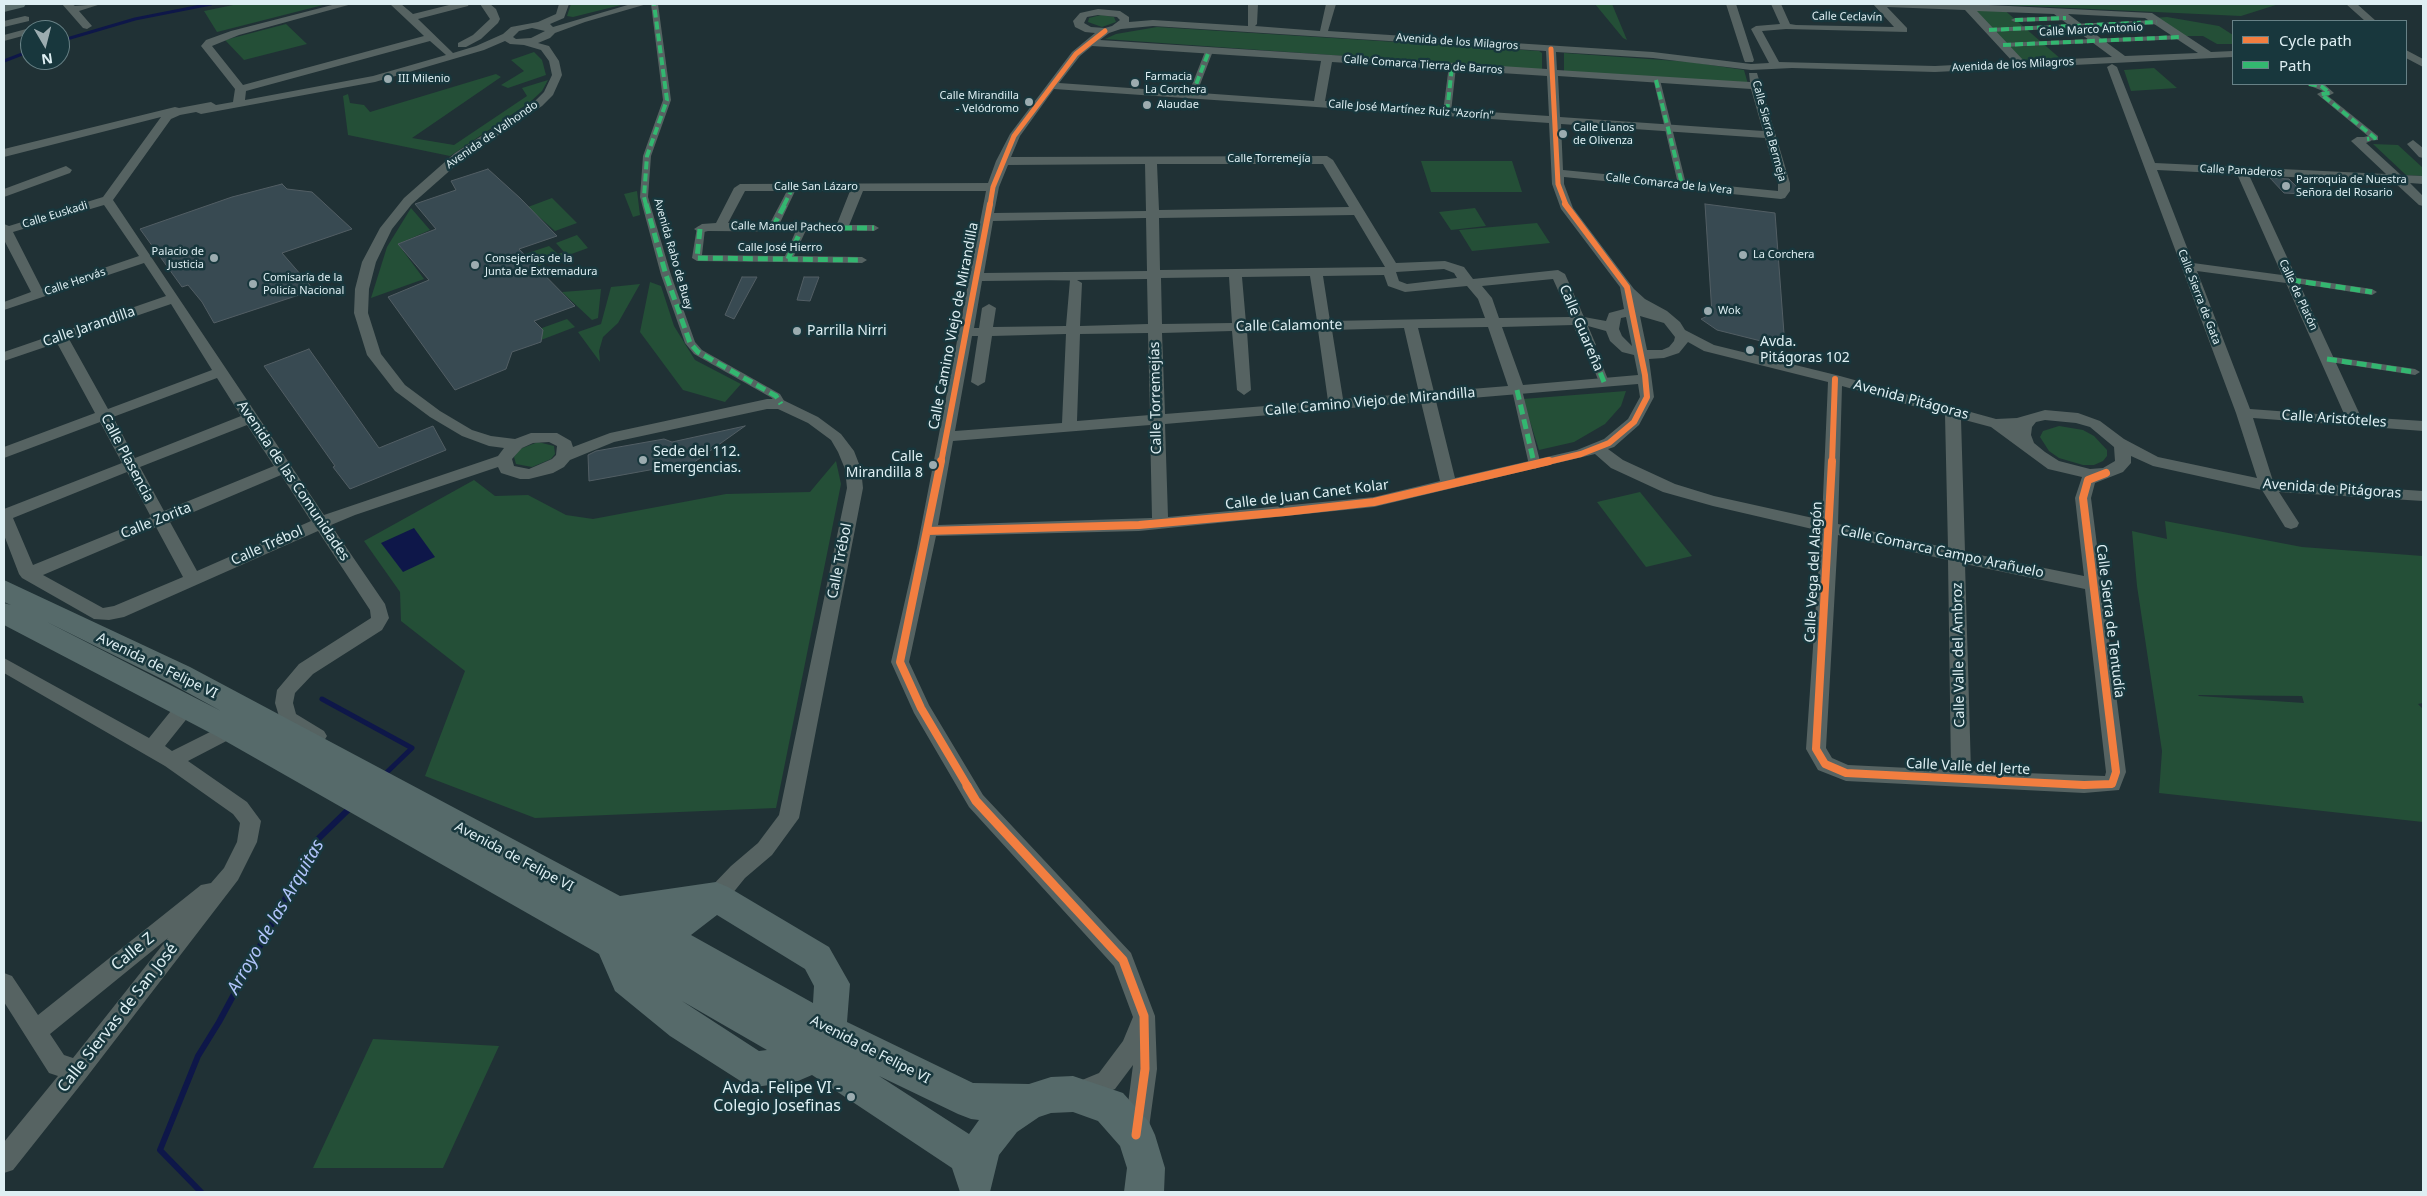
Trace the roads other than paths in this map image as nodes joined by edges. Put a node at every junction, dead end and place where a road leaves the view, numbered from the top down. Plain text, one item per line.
1 (18, 4) edge
2 (96, 4) edge
3 (347, 4) edge
4 (395, 4) edge
5 (464, 4) edge
6 (485, 4) edge
7 (564, 4) edge
8 (642, 4) edge
9 (654, 4) edge
10 (1111, 4) edge
11 (1253, 4) edge
12 (1331, 4) edge
13 (1730, 4) edge
14 (1776, 4) edge
15 (1878, 4) edge
16 (1885, 4) edge
17 (2351, 4) edge
18 (4, 7) edge
19 (70, 7) edge
20 (1968, 7) junction
21 (2056, 10) junction
22 (1098, 12) junction
23 (1121, 15) edge
24 (411, 18) junction
25 (2066, 18) junction
26 (25, 19) dead end
27 (2016, 20) dead end
28 (2370, 20) edge
29 (494, 21) junction
30 (2157, 22) junction
31 (4, 24) edge
32 (1252, 24) junction
33 (87, 26) dead end
34 (1786, 26) junction
35 (2077, 26) junction
36 (1083, 28) junction
37 (1324, 29) junction
38 (1989, 30) junction
39 (1105, 31) junction
40 (544, 32) junction
41 (20, 36) edge
42 (511, 36) junction
43 (432, 37) junction
44 (2180, 37) junction
45 (2097, 40) junction
46 (6, 42) edge
47 (1090, 43) junction
48 (2003, 45) junction
49 (2408, 48) edge
50 (1551, 49) junction
51 (1209, 51) junction
52 (448, 52) junction
53 (1076, 54) junction
54 (2232, 54) edge
55 (2423, 54) edge
56 (2209, 56) junction
57 (1328, 58) junction
58 (2122, 62) junction
59 (1774, 63) junction
60 (1750, 64) junction
61 (2021, 64) junction
62 (2423, 64) edge
63 (1452, 66) junction
64 (1792, 66) junction
65 (1552, 74) junction
66 (375, 79) junction
67 (1656, 80) junction
68 (2310, 85) edge
69 (1052, 86) junction
70 (1756, 86) junction
71 (240, 89) junction
72 (1192, 95) junction
73 (252, 101) junction
74 (239, 102) junction
75 (1319, 104) junction
76 (1447, 112) junction
77 (164, 116) junction
78 (1554, 120) junction
79 (1666, 129) junction
80 (1770, 135) junction
81 (2367, 139) joint
82 (2413, 144) dead end
83 (4, 153) edge
84 (2423, 154) edge
85 (1151, 160) junction
86 (1002, 161) junction
87 (2148, 166) junction
88 (66, 170) dead end
89 (2241, 170) junction
90 (1558, 173) junction
91 (2398, 179) junction
92 (2423, 180) edge
93 (860, 182) junction
94 (1682, 184) junction
95 (793, 187) junction
96 (993, 187) junction
97 (4, 193) edge
98 (1781, 195) joint
99 (107, 200) junction
100 (2423, 202) edge
101 (1358, 211) junction
102 (1152, 214) junction
103 (988, 217) junction
104 (720, 227) junction
105 (773, 227) junction
106 (802, 228) junction
107 (842, 228) junction
108 (874, 228) dead end
109 (700, 229) joint
110 (4, 230) edge
111 (146, 258) junction
112 (788, 259) junction
113 (862, 260) dead end
114 (2187, 266) junction
115 (1391, 270) junction
116 (1316, 271) junction
117 (1235, 272) junction
118 (1154, 274) junction
119 (1558, 274) joint
120 (977, 277) junction
121 (2291, 280) junction
122 (1468, 282) junction
123 (1075, 283) dead end
124 (1628, 291) junction
125 (2372, 292) dead end
126 (39, 294) junction
127 (174, 298) junction
128 (4, 306) edge
129 (989, 308) dead end
130 (1631, 311) junction
131 (1666, 319) junction
132 (1578, 320) junction
133 (1493, 322) junction
134 (1613, 323) junction
135 (1410, 324) junction
136 (1324, 325) junction
137 (1240, 327) junction
138 (1154, 328) junction
139 (1072, 330) junction
140 (965, 332) junction
141 (986, 332) junction
142 (1680, 333) junction
143 (62, 337) junction
144 (1588, 345) joint
145 (1709, 348) junction
146 (1674, 350) junction
147 (1640, 353) junction
148 (4, 357) edge
149 (2327, 359) junction
150 (219, 372) junction
151 (2415, 372) dead end
152 (1646, 379) junction
153 (1835, 379) junction
154 (978, 382) dead end
155 (1604, 382) junction
156 (1244, 390) dead end
157 (1517, 390) junction
158 (1427, 397) junction
159 (781, 404) junction
160 (1336, 405) junction
161 (1953, 411) junction
162 (2244, 413) junction
163 (104, 415) junction
164 (250, 418) junction
165 (2032, 419) junction
166 (1156, 420) junction
167 (2355, 420) junction
168 (1996, 424) junction
169 (2423, 426) edge
170 (1069, 427) junction
171 (946, 437) junction
172 (2120, 443) junction
173 (2027, 445) junction
174 (563, 448) junction
175 (1597, 448) junction
176 (4, 453) edge
177 (509, 457) junction
178 (2152, 461) junction
179 (2123, 463) junction
180 (131, 465) junction
181 (1535, 465) junction
182 (2054, 465) junction
183 (284, 468) junction
184 (2106, 473) junction
185 (1449, 485) junction
186 (2267, 486) junction
187 (2423, 496) edge
188 (2083, 498) junction
189 (4, 515) edge
190 (160, 520) junction
191 (321, 522) junction
192 (1160, 523) junction
193 (2292, 523) dead end
194 (1830, 527) junction
195 (927, 531) junction
196 (1956, 556) junction
197 (28, 574) junction
198 (193, 579) junction
199 (2093, 584) junction
200 (4, 590) edge
201 (4, 613) edge
202 (4, 665) edge
203 (186, 706) junction
204 (231, 730) junction
205 (152, 748) junction
206 (172, 760) junction
207 (1825, 764) joint
208 (1961, 779) junction
209 (2112, 784) joint
210 (373, 792) junction
211 (231, 874) junction
212 (716, 897) junction
213 (615, 926) junction
214 (662, 937) junction
215 (4, 983) edge
216 (1144, 1016) junction
217 (36, 1032) junction
218 (819, 1043) junction
219 (78, 1070) junction
220 (1073, 1094) junction
221 (1029, 1102) junction
222 (4, 1161) edge
223 (1145, 1172) edge
224 (975, 1183) edge

1 - 18 main road
2 - 19 street
3 - 71 street
4 - 24 street
5 - 24 street
6 - 29 street
7 - 40 street
8 - 40 street
9 - 159 street, Avenida Rabo de Buey
10 - 22 street
11 - 32 street
12 - 37 street
13 - 60 street, Calle Sierra Bermeja
14 - 34 street
15 - 34 street, Calle Ceclavín
16 - 20 street
17 - 28 street
19 - 33 street
20 - 21 street
20 - 38 street
21 - 25 street
21 - 30 street
22 - 23 street
22 - 36 street
23 - 32 street, Avenida de los Milagros
23 - 39 street
23 - 50 street, Avenida de los Milagros
24 - 43 street
25 - 27 street
25 - 35 street
26 - 31 street
29 - 40 street
29 - 42 street
29 - 52 street
30 - 35 street
30 - 44 street
32 - 37 street, Avenida de los Milagros
34 - 59 street, Calle Ceclavín
35 - 38 street
35 - 45 street
36 - 39 street
36 - 53 street, Calle Camino Viejo de Mirandilla
37 - 60 street, Avenida de los Milagros
38 - 48 street
39 - 47 street, Calle Camino Viejo de Mirandilla
40 - 42 street
40 - 42 street
40 - 177 street, Avenida de Valhondo
41 - 46 street
42 - 66 street
43 - 52 street
43 - 71 street
44 - 45 street, Calle Marco Antonio
44 - 56 street
45 - 48 street, Calle Marco Antonio
45 - 58 street
47 - 51 street, Calle Comarca Tierra de Barros
47 - 53 street, Calle Camino Viejo de Mirandilla
48 - 61 street
49 - 55 street
49 - 62 street
50 - 60 street, Avenida de los Milagros
50 - 65 street
51 - 57 street, Calle Comarca Tierra de Barros
51 - 72 street
52 - 66 street
53 - 69 street, Calle Camino Viejo de Mirandilla
54 - 56 street
56 - 58 street
57 - 63 street, Calle Comarca Tierra de Barros
57 - 75 street
58 - 61 street, Avenida de los Milagros
58 - 87 street, Calle Sierra de Gata
59 - 60 street, Avenida de los Milagros
59 - 64 street, Avenida de los Milagros
60 - 64 street, Avenida de los Milagros
60 - 70 street, Calle Sierra Bermeja
61 - 64 street, Avenida de los Milagros
63 - 65 street, Calle Comarca Tierra de Barros
63 - 76 street
65 - 67 street, Calle Comarca Tierra de Barros
65 - 78 street
66 - 73 street
67 - 70 street, Calle Comarca Tierra de Barros
67 - 79 street
68 - 81 street
69 - 72 street, Calle José Martínez Ruiz "Azorín"
69 - 86 street, Calle Camino Viejo de Mirandilla
70 - 80 street, Calle Sierra Bermeja
71 - 74 street
72 - 75 street, Calle José Martínez Ruiz "Azorín"
73 - 74 street
73 - 77 street
74 - 77 street
75 - 76 street, Calle José Martínez Ruiz "Azorín"
76 - 78 street, Calle José Martínez Ruiz "Azorín"
77 - 83 street
77 - 99 street
78 - 79 street, Calle José Martínez Ruiz "Azorín"
78 - 90 street
79 - 80 street, Calle José Martínez Ruiz "Azorín"
79 - 94 street
80 - 98 street, Calle Sierra Bermeja
81 - 91 street
82 - 84 street
85 - 86 street, Calle Torremejía
85 - 101 street, Calle Torremejía
85 - 102 street
86 - 96 street, Calle Camino Viejo de Mirandilla
87 - 89 street, Calle Panaderos
87 - 114 street, Calle Sierra de Gata
88 - 97 street
89 - 91 street, Calle Panaderos
89 - 121 street, Calle de Platón
90 - 94 street, Calle Comarca de la Vera
90 - 124 street
91 - 92 street, Calle Panaderos
91 - 100 street
93 - 95 street, Calle San Lázaro
93 - 96 street, Calle San Lázaro
93 - 107 street
94 - 98 street, Calle Comarca de la Vera
95 - 104 street, Calle San Lázaro
95 - 105 street
96 - 103 street, Calle Camino Viejo de Mirandilla
99 - 110 street, Calle Euskadi
99 - 111 street, Avenida de las Comunidades
101 - 102 street
101 - 115 street, Calle Torremejía
102 - 103 street
102 - 118 street
103 - 120 street, Calle Camino Viejo de Mirandilla
104 - 105 street, Calle Manuel Pacheco
104 - 109 street, Calle Manuel Pacheco
105 - 106 street, Calle Manuel Pacheco
106 - 107 street, Calle Manuel Pacheco
106 - 112 street
107 - 108 street, Calle Manuel Pacheco
109 - 112 street, Calle José Hierro
110 - 126 street
111 - 126 street, Calle Hervás
111 - 127 street, Avenida de las Comunidades
112 - 113 street, Calle José Hierro
114 - 121 street
114 - 162 street, Calle Sierra de Gata
115 - 116 street
115 - 122 street
115 - 122 street, Calle Torremejía
116 - 117 street
116 - 136 street
117 - 118 street
117 - 137 street
118 - 120 street
118 - 138 street, Calle Torremejías
119 - 122 street, Calle Torremejía
119 - 132 street, Calle Guareña
120 - 140 street, Calle Camino Viejo de Mirandilla
121 - 125 street
121 - 149 street, Calle de Platón
122 - 133 street
123 - 139 street
124 - 130 street
124 - 131 street, Avenida Pitágoras
126 - 128 street, Calle Hervás
127 - 143 street, Calle Jarandilla
127 - 150 street, Avenida de las Comunidades
129 - 141 street
130 - 131 street
130 - 134 street
130 - 147 street, Calle de Juan Canet Kolar
131 - 142 street, Avenida Pitágoras
132 - 133 street, Calle Calamonte
132 - 134 street, Calle Calamonte
132 - 144 street, Calle Guareña
133 - 135 street, Calle Calamonte
133 - 157 street
134 - 147 street
135 - 136 street, Calle Calamonte
135 - 158 street
136 - 137 street, Calle Calamonte
136 - 160 street
137 - 138 street, Calle Calamonte
137 - 156 street
138 - 139 street, Calle Calamonte
138 - 166 street, Calle Torremejías
139 - 141 street, Calle Calamonte
139 - 170 street
140 - 141 street, Calle Calamonte
140 - 171 street, Calle Camino Viejo de Mirandilla
141 - 154 street
142 - 145 street, Avenida Pitágoras
142 - 146 street
143 - 148 street, Calle Jarandilla
143 - 163 street, Calle Plasencia
144 - 155 street, Calle Guareña
145 - 146 street, Avenida Pitágoras
145 - 153 street, Avenida Pitágoras
146 - 147 street, Avenida Pitágoras
147 - 152 street, Calle de Juan Canet Kolar
149 - 151 street
149 - 167 street, Calle de Platón
150 - 163 street
150 - 164 street, Avenida de las Comunidades
152 - 155 street, Calle Camino Viejo de Mirandilla
152 - 175 street, Calle de Juan Canet Kolar
153 - 161 street, Avenida Pitágoras
153 - 194 street, Calle Vega del Alagón
155 - 157 street, Calle Camino Viejo de Mirandilla
157 - 158 street, Calle Camino Viejo de Mirandilla
157 - 181 street
158 - 160 street, Calle Camino Viejo de Mirandilla
158 - 185 street
159 - 174 street
159 - 212 street, Calle Trébol
160 - 166 street, Calle Camino Viejo de Mirandilla
161 - 168 street, Avenida Pitágoras
161 - 196 street, Calle Valle del Ambroz
162 - 167 street, Calle Aristóteles
162 - 186 street, Calle Sierra de Gata
163 - 176 street
163 - 180 street, Calle Plasencia
164 - 180 street
164 - 183 street, Avenida de las Comunidades
165 - 168 street, Avenida Pitágoras
165 - 172 street, Avenida Pitágoras
165 - 173 street
166 - 170 street, Calle Camino Viejo de Mirandilla
166 - 192 street, Calle Torremejías
167 - 169 street, Calle Aristóteles
168 - 173 street, Avenida Pitágoras
170 - 171 street, Calle Camino Viejo de Mirandilla
171 - 195 street, Calle Camino Viejo de Mirandilla
172 - 178 street, Avenida de Pitágoras
172 - 179 street
173 - 182 street, Avenida Pitágoras
174 - 177 street, Calle Trébol
174 - 177 street
175 - 181 street, Calle de Juan Canet Kolar
175 - 194 street, Calle Comarca Campo Arañuelo
177 - 191 street, Calle Trébol
178 - 179 street, Avenida de Pitágoras
178 - 186 street, Avenida de Pitágoras
179 - 184 street
180 - 189 street
180 - 190 street, Calle Plasencia
181 - 185 street, Calle de Juan Canet Kolar
182 - 184 street
182 - 188 street
183 - 190 street, Calle Zorita
183 - 191 street, Avenida de las Comunidades
184 - 188 street
185 - 192 street, Calle de Juan Canet Kolar
186 - 187 street, Avenida de Pitágoras
186 - 193 street, Calle Sierra de Gata
188 - 199 street, Calle Sierra de Tentudía
189 - 197 street
190 - 197 street, Calle Zorita
190 - 198 street, Calle Plasencia
191 - 198 street, Calle Trébol
191 - 210 street, Avenida de las Comunidades
192 - 195 street, Calle de Juan Canet Kolar
194 - 196 street, Calle Comarca Campo Arañuelo
194 - 207 street, Calle Vega del Alagón
195 - 216 street, Calle Camino Viejo de Mirandilla
196 - 199 street, Calle Comarca Campo Arañuelo
196 - 208 street, Calle Valle del Ambroz
197 - 198 street, Calle Trébol
199 - 209 street, Calle Sierra de Tentudía
200 - 210 highway, Avenida de Felipe VI
201 - 203 highway, Avenida de Felipe VI
202 - 205 street
203 - 204 highway, Avenida de Felipe VI
203 - 205 street
204 - 206 street
204 - 210 highway, Avenida de Felipe VI
205 - 206 street
206 - 211 street
207 - 208 street, Calle Valle del Jerte
208 - 209 street, Calle Valle del Jerte
210 - 213 highway, Avenida de Felipe VI
211 - 217 street, Calle Z
211 - 219 street, Calle Siervas de San José
212 - 213 highway
212 - 214 highway
212 - 218 highway
213 - 214 highway, Avenida de Felipe VI
213 - 218 highway
214 - 218 highway, Avenida de Felipe VI
215 - 217 street
216 - 220 street
216 - 223 street
217 - 219 street
218 - 221 highway, Avenida de Felipe VI
218 - 224 highway, Avenida de Felipe VI
219 - 222 street, Calle Siervas de San José
220 - 221 highway
220 - 223 highway
221 - 224 highway

